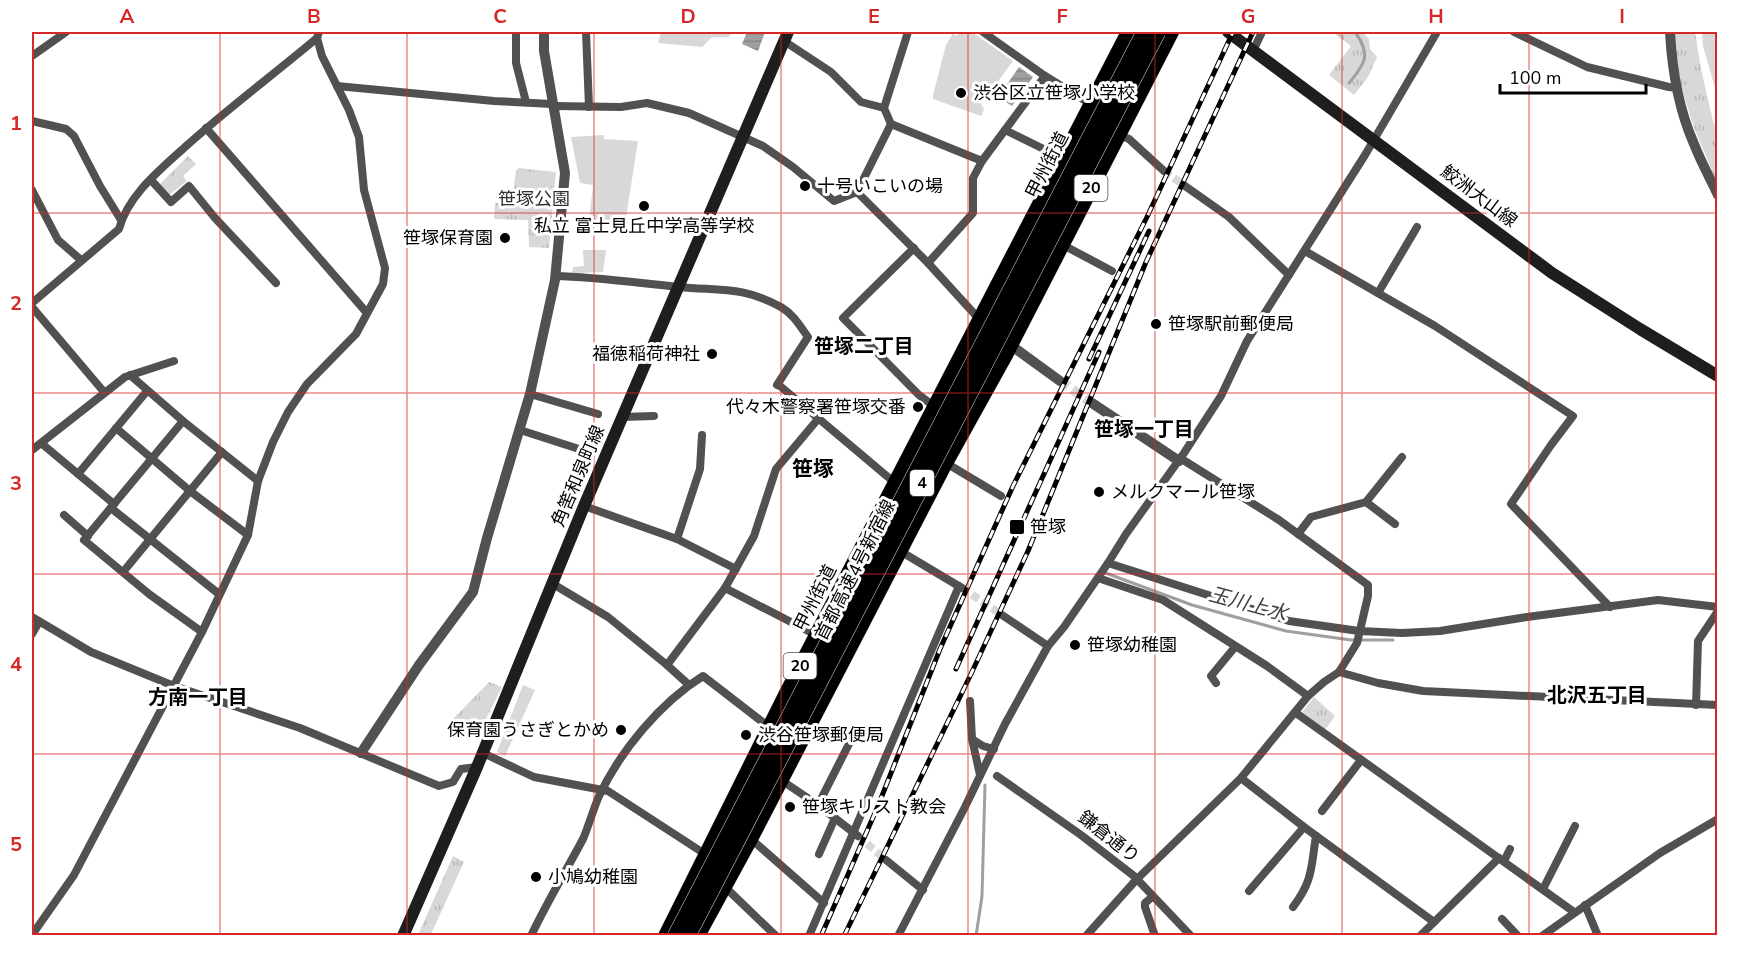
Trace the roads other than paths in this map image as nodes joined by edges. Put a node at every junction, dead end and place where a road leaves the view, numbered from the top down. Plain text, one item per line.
1 (66, 32) edge
2 (516, 32) edge
3 (544, 32) edge
4 (586, 32) edge
5 (908, 32) edge
6 (983, 32) edge
7 (1128, 32) edge
8 (1136, 32) edge
9 (1144, 32) edge
10 (1158, 32) edge
11 (1164, 32) edge
12 (1172, 32) edge
13 (1228, 32) edge
14 (1262, 32) edge
15 (1437, 32) edge
16 (1514, 32) edge
17 (1670, 32) edge
18 (318, 35) edge
19 (786, 36) edge
20 (1253, 51) junction
21 (32, 56) edge
22 (1045, 76) junction
23 (337, 86) junction
24 (1677, 88) junction
25 (526, 102) junction
26 (1091, 104) junction
27 (553, 105) junction
28 (589, 107) junction
29 (885, 108) junction
30 (32, 121) edge
31 (891, 124) junction
32 (206, 128) junction
33 (1005, 130) junction
34 (1119, 135) junction
35 (744, 136) junction
36 (1373, 139) junction
37 (1064, 159) junction
38 (982, 161) junction
39 (1164, 171) tunnel mouth
40 (151, 180) junction
41 (1188, 188) tunnel mouth
42 (32, 190) edge
43 (857, 192) junction
44 (1718, 195) edge
45 (121, 220) junction
46 (1417, 227) dead end
47 (1063, 245) junction
48 (914, 248) junction
49 (1305, 251) junction
50 (81, 260) junction
51 (928, 262) junction
52 (1112, 271) dead end
53 (1289, 274) junction
54 (555, 276) junction
55 (276, 283) dead end
56 (679, 287) junction
57 (1378, 293) junction
58 (33, 300) edge
59 (367, 313) junction
60 (982, 321) junction
61 (1008, 343) junction
62 (174, 361) dead end
63 (130, 375) junction
64 (1718, 376) edge
65 (1060, 381) tunnel mouth
66 (147, 390) junction
67 (104, 392) junction
68 (530, 394) junction
69 (1092, 403) tunnel mouth
70 (935, 407) junction
71 (598, 414) dead end
72 (654, 416) dead end
73 (623, 417) junction
74 (819, 418) junction
75 (183, 421) junction
76 (116, 428) junction
77 (519, 430) junction
78 (702, 435) dead end
79 (40, 443) junction
80 (579, 449) dead end
81 (32, 450) edge
82 (222, 452) junction
83 (1402, 457) dead end
84 (152, 459) junction
85 (1180, 459) junction
86 (946, 463) junction
87 (78, 474) junction
88 (258, 481) junction
89 (895, 483) junction
90 (190, 491) junction
91 (1000, 496) dead end
92 (1366, 502) junction
93 (113, 506) junction
94 (584, 506) junction
95 (64, 515) dead end
96 (1395, 524) dead end
97 (1298, 534) junction
98 (248, 535) junction
99 (88, 537) junction
100 (150, 539) junction
101 (677, 539) junction
102 (900, 551) junction
103 (1108, 564) junction
104 (736, 569) junction
105 (123, 572) junction
106 (1099, 577) junction
107 (552, 584) junction
108 (725, 588) junction
109 (219, 594) junction
110 (1610, 607) junction
111 (1718, 607) edge
112 (1718, 611) edge
113 (1002, 615) tunnel mouth
114 (35, 620) edge
115 (202, 632) junction
116 (32, 634) edge
117 (816, 635) junction
118 (1358, 636) junction
119 (1048, 646) junction
120 (1235, 647) junction
121 (667, 665) junction
122 (1339, 672) junction
123 (1216, 683) dead end
124 (174, 686) junction
125 (689, 686) junction
126 (1308, 696) junction
127 (970, 701) dead end
128 (1696, 705) junction
129 (1718, 705) edge
130 (1296, 713) junction
131 (769, 727) junction
132 (972, 739) junction
133 (851, 740) dead end
134 (994, 748) junction
135 (362, 753) junction
136 (483, 753) junction
137 (1361, 760) junction
138 (477, 767) junction
139 (981, 776) junction
140 (997, 776) dead end
141 (1241, 778) junction
142 (781, 780) junction
143 (603, 789) junction
144 (818, 805) junction
145 (1322, 811) dead end
146 (835, 818) junction
147 (1718, 819) edge
148 (1575, 826) dead end
149 (1304, 827) junction
150 (856, 835) junction
151 (1316, 836) junction
152 (751, 839) junction
153 (1510, 849) dead end
154 (705, 854) junction
155 (819, 854) dead end
156 (886, 860) tunnel mouth
157 (1501, 860) junction
158 (1137, 880) junction
159 (725, 887) junction
160 (1543, 889) junction
161 (923, 890) junction
162 (1249, 891) dead end
163 (1152, 897) junction
164 (824, 903) junction
165 (1585, 905) junction
166 (1293, 907) dead end
167 (1574, 912) junction
168 (1502, 919) dead end
169 (1434, 922) junction
170 (32, 935) edge
171 (402, 936) edge
172 (531, 936) edge
173 (664, 936) edge
174 (675, 936) edge
175 (688, 936) edge
176 (700, 936) edge
177 (776, 936) edge
178 (809, 936) edge
179 (898, 936) edge
180 (1086, 936) edge
181 (1155, 936) edge
182 (1191, 936) edge
183 (1420, 936) edge
184 (1518, 936) edge
185 (1542, 936) edge
186 (1598, 936) edge

1 - 21 street
2 - 25 street
3 - 27 street
4 - 28 street
5 - 29 street
6 - 22 street
7 - 26 highway, 20
8 - 60 highway, 甲州街道 / 20
9 - 174 highway, 首都高速4号新宿線 / 4, bridge
10 - 175 highway, 首都高速4号新宿線 / 4, bridge
11 - 61 highway, 20
12 - 34 highway, 20
13 - 20 main road, 鮫洲大山線
14 - 20 street
15 - 36 street
16 - 24 street
17 - 24 street
18 - 23 street
18 - 32 street
19 - 29 street
19 - 35 main road, 角筈和泉町線
20 - 36 main road, 鮫洲大山線
22 - 26 street
22 - 33 street
23 - 25 street
23 - 59 street
24 - 44 street
25 - 27 street
26 - 37 highway, 20
27 - 28 street
27 - 54 street
28 - 35 street
29 - 31 street
30 - 45 street
31 - 38 street
31 - 43 street
32 - 40 street
32 - 59 street
33 - 37 street
33 - 38 street
34 - 39 street
34 - 47 highway, 20
35 - 43 street
35 - 56 main road, 角筈和泉町線
36 - 49 street
36 - 64 main road, 鮫洲大山線
37 - 60 highway, 20
38 - 51 street
40 - 45 street
40 - 55 street
41 - 53 street
42 - 50 street
43 - 48 street
45 - 50 street
46 - 57 street
47 - 52 street
47 - 61 highway, 20
48 - 51 street
48 - 70 street
49 - 53 street
49 - 57 street
50 - 58 street
51 - 60 street
53 - 85 street
54 - 56 street
54 - 68 street
56 - 73 main road, 角筈和泉町線
56 - 74 street
57 - 110 street
58 - 67 street
59 - 88 street
60 - 61 street
60 - 70 highway, 甲州街道 / 20
61 - 65 street
61 - 86 highway, 20
62 - 63 street
63 - 66 street
63 - 67 street
66 - 75 street
66 - 76 street
67 - 79 street
68 - 71 street
68 - 77 street
69 - 85 street
70 - 89 highway, 甲州街道 / 20
72 - 73 street
73 - 94 main road, 角筈和泉町線
74 - 89 street
74 - 104 street
75 - 82 street
75 - 84 street
76 - 84 street
76 - 87 street
77 - 80 street
77 - 135 street
78 - 101 street
79 - 81 street
79 - 87 street
82 - 88 street
82 - 90 street
83 - 92 street
84 - 90 street
84 - 93 street
85 - 97 street
85 - 103 street
86 - 91 street
86 - 102 highway, 20
87 - 93 street
88 - 98 street
89 - 117 highway, 甲州街道 / 20
90 - 98 street
90 - 100 street
92 - 96 street
92 - 97 street
93 - 99 street
93 - 100 street
94 - 101 street
94 - 107 main road, 角筈和泉町線
95 - 99 street
97 - 118 street
98 - 109 street
99 - 105 street
100 - 105 street
100 - 109 street
101 - 104 street
102 - 142 highway, 20
102 - 150 street
103 - 106 street
103 - 118 street
104 - 108 street
105 - 115 street
106 - 119 street
106 - 120 street
107 - 121 street
107 - 136 main road, 角筈和泉町線
108 - 117 street
108 - 121 street
109 - 115 street
110 - 111 street
110 - 118 street
112 - 128 street
113 - 119 street
114 - 116 street
114 - 124 street
115 - 124 street
117 - 131 highway, 甲州街道 / 20
118 - 122 street
119 - 134 street
120 - 123 street
120 - 126 street
121 - 125 street
122 - 126 street
122 - 128 street
124 - 135 street
124 - 170 street
125 - 131 street
125 - 143 street
126 - 130 street
127 - 132 street
128 - 129 street
130 - 137 street
130 - 141 street
131 - 154 highway, 甲州街道 / 20
132 - 134 street
132 - 139 street
133 - 144 street
134 - 139 street
135 - 138 street
136 - 138 main road, 角筈和泉町線
136 - 143 street
137 - 145 street
137 - 157 street
138 - 171 main road, 角筈和泉町線
139 - 161 street
140 - 158 street, 鎌倉通り
141 - 149 street
141 - 158 street
142 - 144 street
142 - 152 highway, 20
143 - 154 street
143 - 172 street
144 - 146 street
146 - 150 street
146 - 155 street
147 - 165 street
148 - 160 street
149 - 151 street
149 - 162 street
150 - 164 street
151 - 166 street
151 - 169 street
152 - 159 highway, 20
152 - 164 street
153 - 157 street
154 - 173 highway, 甲州街道 / 20
156 - 161 street
157 - 160 street
157 - 169 street
158 - 163 street, 鎌倉通り
158 - 180 street
159 - 176 highway, 20
159 - 177 street
160 - 167 street
161 - 179 street
163 - 181 street
163 - 182 street, 鎌倉通り
164 - 178 street
165 - 167 street
165 - 186 street
167 - 185 street
168 - 184 street
169 - 183 street

